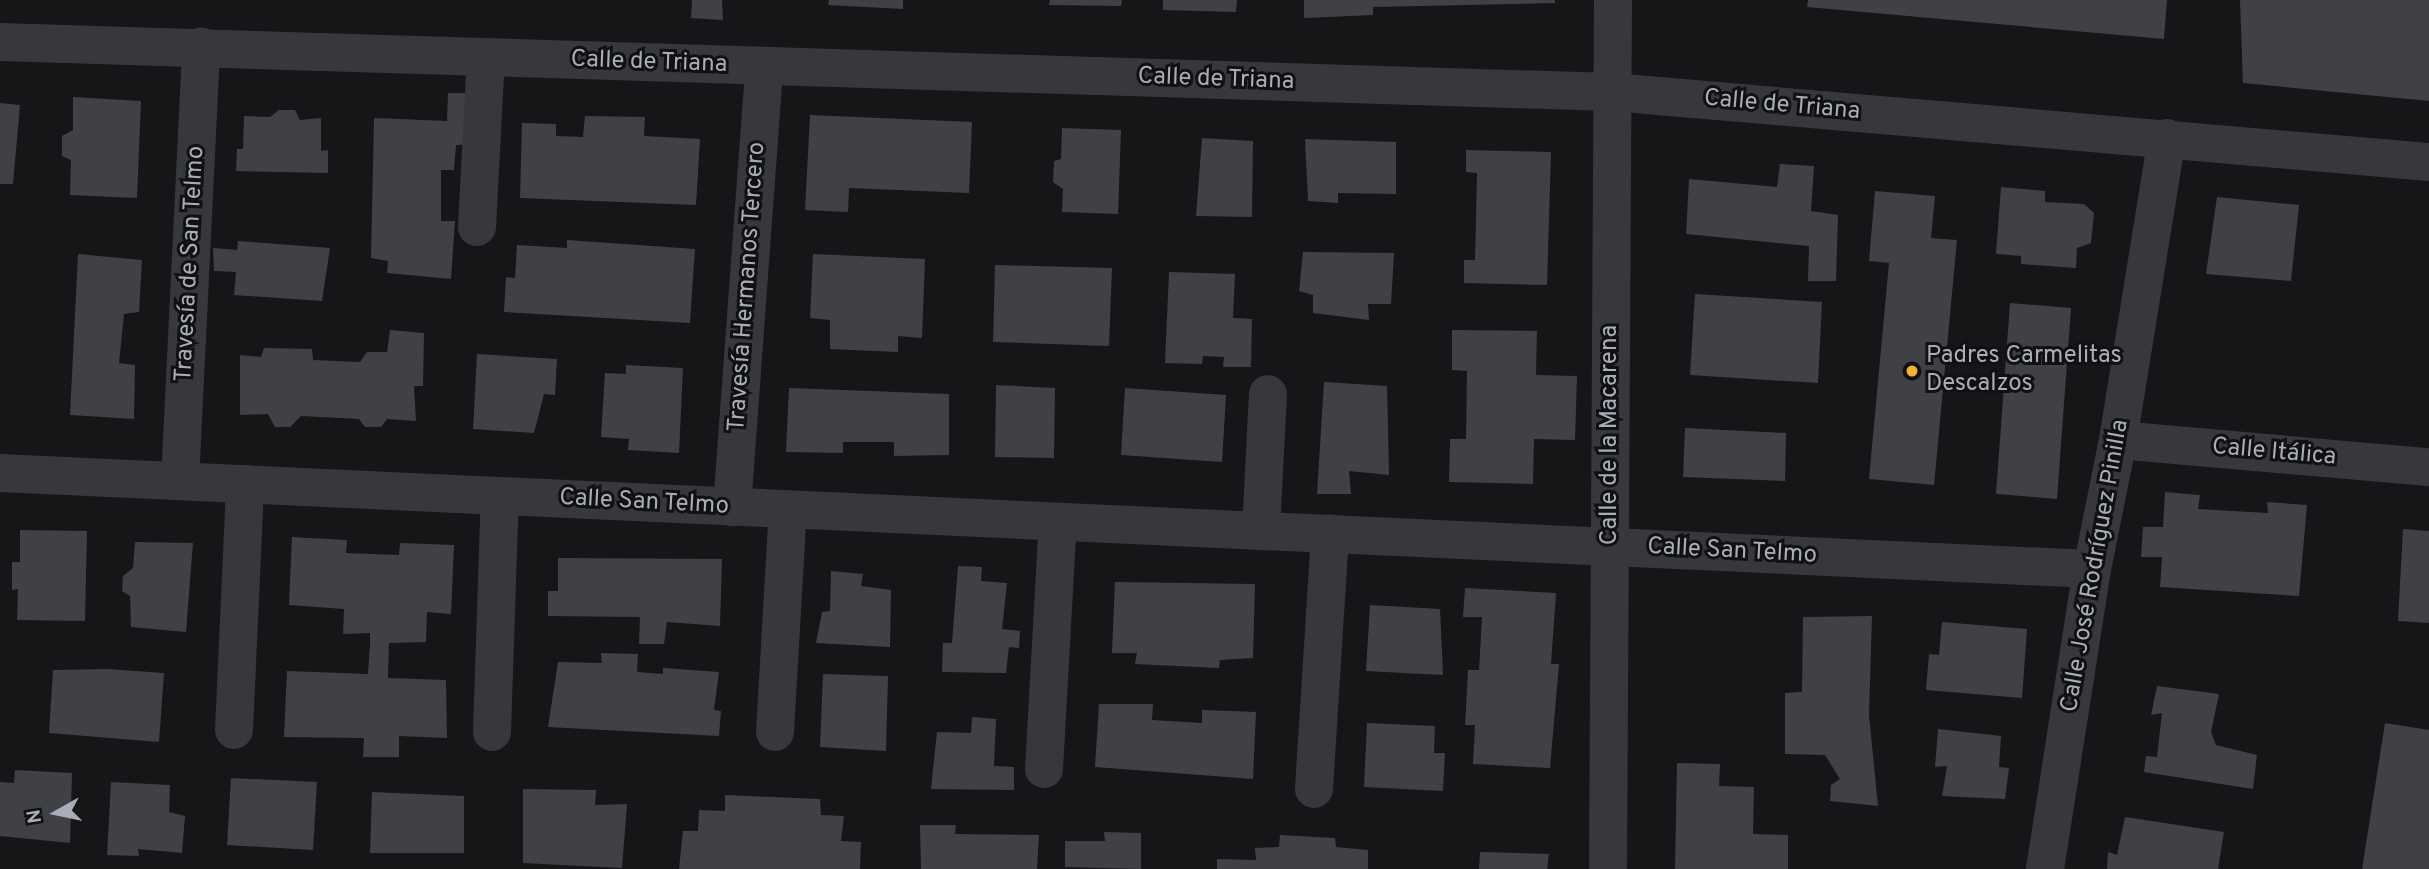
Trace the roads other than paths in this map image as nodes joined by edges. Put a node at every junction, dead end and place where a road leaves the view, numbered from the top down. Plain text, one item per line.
1 (1613, 0) edge
2 (0, 42) edge
3 (201, 47) junction
4 (486, 57) junction
5 (764, 68) junction
6 (1612, 92) junction
7 (2167, 138) junction
8 (2429, 162) edge
9 (477, 227) dead end
10 (1268, 394) dead end
11 (2118, 440) junction
12 (2429, 467) edge
13 (0, 473) edge
14 (180, 481) junction
15 (245, 484) junction
16 (500, 496) junction
17 (732, 507) junction
18 (788, 509) junction
19 (1058, 522) junction
20 (1261, 531) junction
21 (1330, 534) junction
22 (1610, 547) junction
23 (2092, 569) junction
24 (234, 730) dead end
25 (775, 732) dead end
26 (492, 733) dead end
27 (1044, 769) dead end
28 (1314, 789) dead end
29 (1608, 869) edge
30 (2045, 869) edge

1 - 6 street, Calle de la Macarena
2 - 3 street, Calle de Triana
3 - 4 street, Calle de Triana
3 - 14 street, Travesía de San Telmo
4 - 5 street, Calle de Triana
4 - 9 street
5 - 6 street, Calle de Triana
5 - 17 street, Travesía Hermanos Tercero
6 - 7 street, Calle de Triana
6 - 22 street, Calle de la Macarena
7 - 8 street, Calle de Triana
7 - 11 street, Calle José Rodríguez Pinilla
10 - 20 street
11 - 12 street, Calle Itálica
11 - 23 street, Calle José Rodríguez Pinilla
13 - 14 street, Calle San Telmo
14 - 15 street, Calle San Telmo
15 - 16 street, Calle San Telmo
15 - 24 street
16 - 17 street, Calle San Telmo
16 - 26 street
17 - 18 street, Calle San Telmo
18 - 19 street, Calle San Telmo
18 - 25 street
19 - 20 street, Calle San Telmo
19 - 27 street
20 - 21 street, Calle San Telmo
21 - 22 street, Calle San Telmo
21 - 28 street
22 - 23 street, Calle San Telmo
22 - 29 street, Calle de la Macarena
23 - 30 street, Calle José Rodríguez Pinilla

